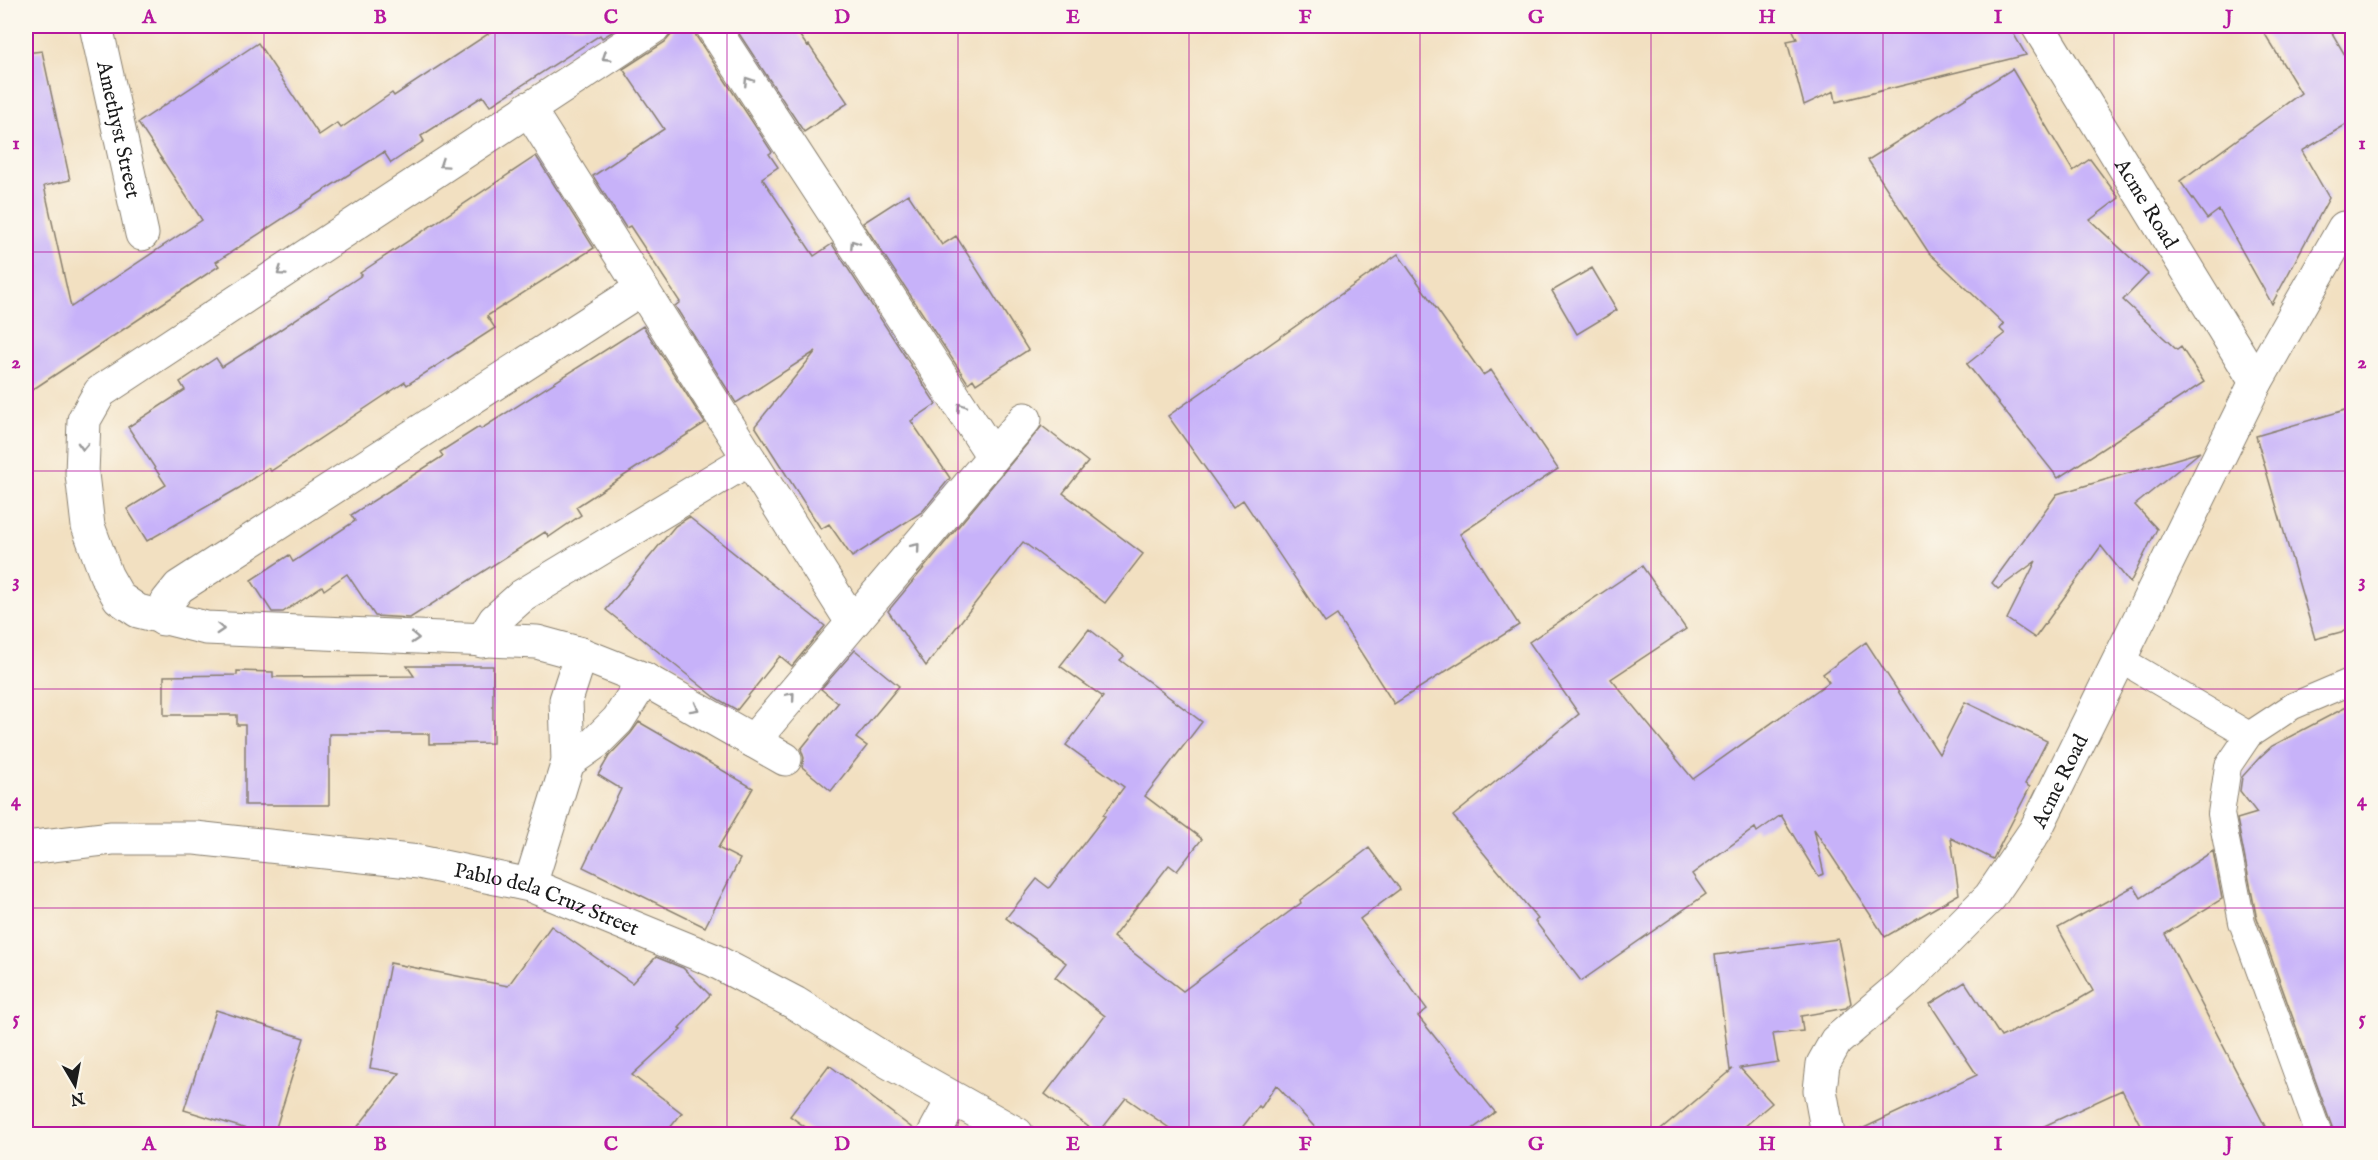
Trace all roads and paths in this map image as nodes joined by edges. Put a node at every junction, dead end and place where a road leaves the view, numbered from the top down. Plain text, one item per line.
1 (655, 26) edge
2 (712, 26) edge
3 (2038, 26) edge
4 (108, 31) edge
5 (528, 108) junction
6 (2344, 228) dead end
7 (142, 234) dead end
8 (642, 289) junction
9 (2256, 382) junction
10 (1025, 419) dead end
11 (993, 456) junction
12 (749, 459) junction
13 (163, 619) junction
14 (852, 622) junction
15 (482, 641) junction
16 (581, 654) junction
17 (2120, 659) junction
18 (644, 679) junction
19 (2352, 681) edge
20 (2249, 735) junction
21 (753, 741) junction
22 (785, 759) dead end
23 (568, 762) junction
24 (26, 848) edge
25 (530, 885) junction
26 (953, 1099) junction
27 (2318, 1132) dead end
28 (934, 1134) edge
29 (1017, 1134) edge
30 (1828, 1134) edge

1 -> 5 street
11 -> 2 street
3 - 9 street, Acme Road
4 - 7 street, Amethyst Street
5 - 8 street
5 -> 13 street
6 - 9 street, Acme Road
8 - 12 street
8 - 13 street
9 - 17 street, Acme Road
10 - 11 street
14 -> 11 street
12 - 14 street
12 - 15 street
13 -> 15 street
21 -> 14 street
15 - 16 street
16 - 18 street
16 - 23 street
17 - 20 lane
17 - 30 street, Acme Road
18 -> 21 street
18 - 23 street
19 - 20 lane
20 - 27 lane
21 - 22 street
23 - 25 street
24 - 25 street, Pablo dela Cruz Street
25 - 26 street, Pablo dela Cruz Street
26 - 28 street
26 - 29 street, Pablo dela Cruz Street

